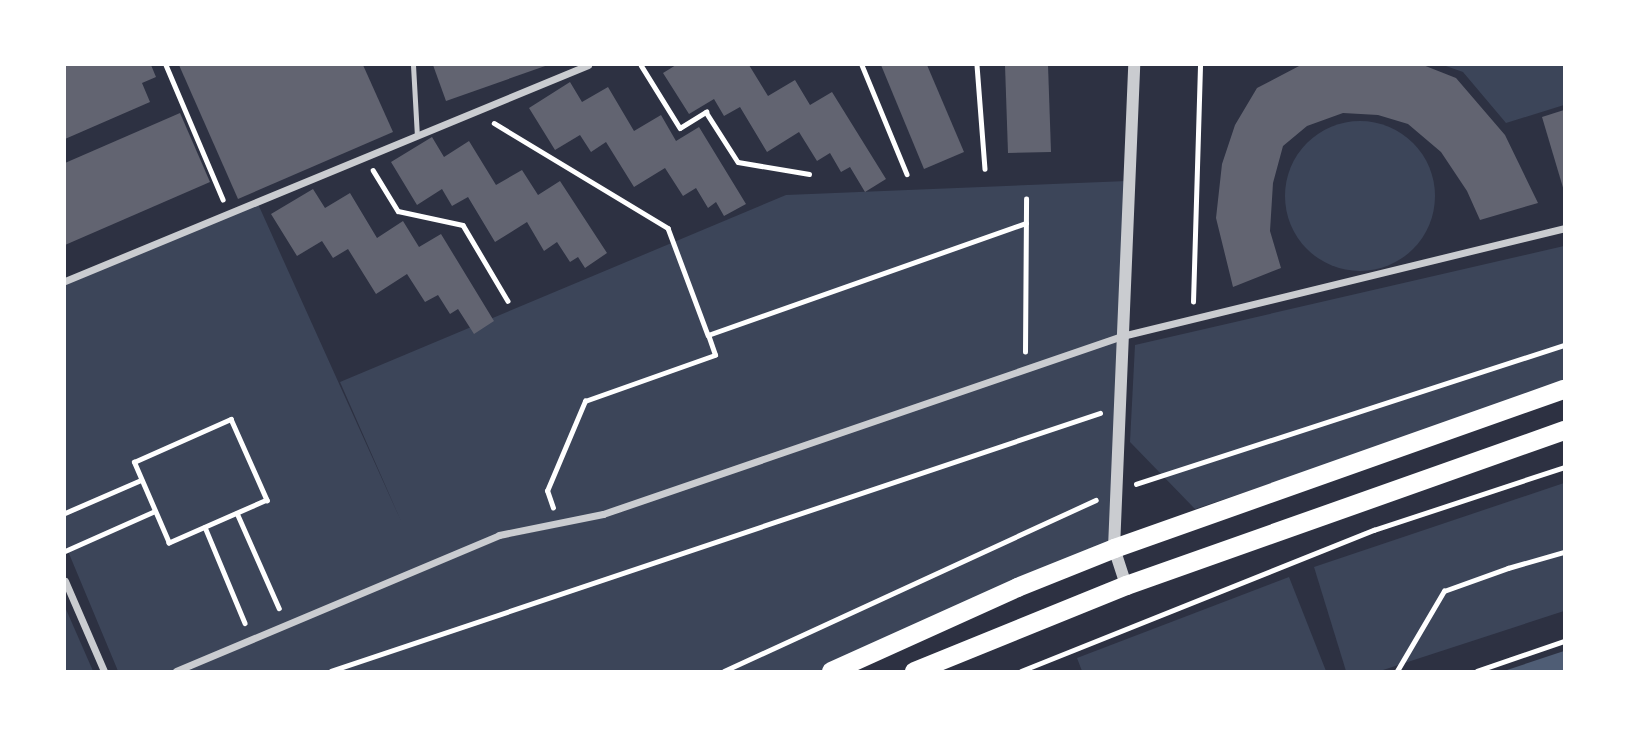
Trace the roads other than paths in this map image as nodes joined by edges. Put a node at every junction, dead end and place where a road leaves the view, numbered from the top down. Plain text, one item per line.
1 (413, 65) edge
2 (588, 65) edge
3 (1134, 65) edge
4 (417, 136) junction
5 (1564, 228) edge
6 (65, 281) edge
7 (1122, 336) junction
8 (1564, 388) edge
9 (1564, 430) edge
10 (1114, 548) junction
11 (65, 581) edge
12 (1126, 584) junction
13 (104, 671) edge
14 (176, 671) edge
15 (831, 671) edge
16 (914, 671) edge

1 - 4 lane
2 - 4 street
3 - 7 street
4 - 6 street
5 - 7 street
7 - 10 street
7 - 14 street
8 - 10 highway
9 - 12 highway
10 - 12 street
10 - 15 highway
11 - 13 street
12 - 16 highway

